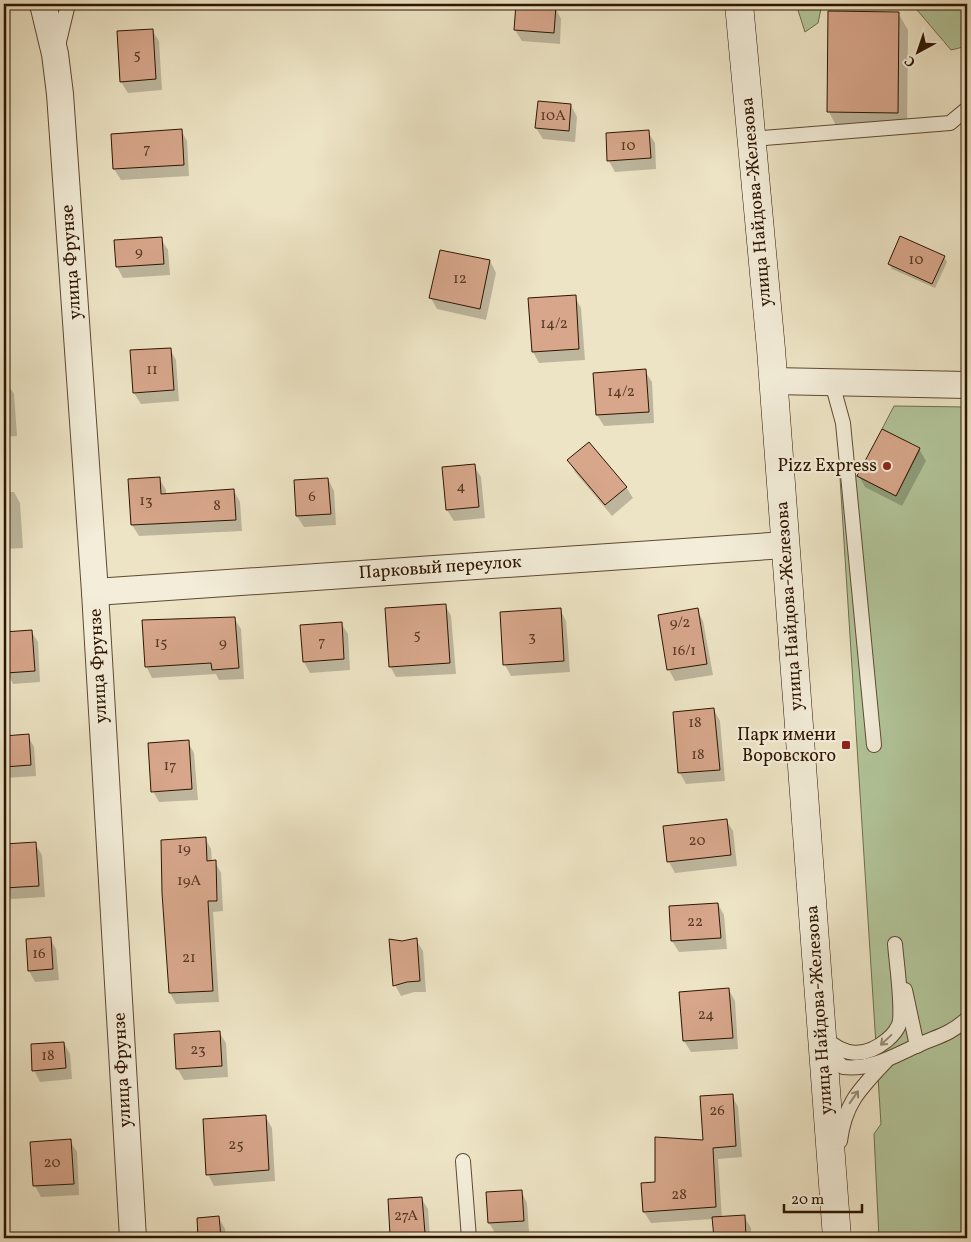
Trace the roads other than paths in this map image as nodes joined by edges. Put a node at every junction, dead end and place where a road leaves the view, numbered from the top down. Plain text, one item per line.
1 (43, 4) edge
2 (68, 4) edge
3 (739, 4) edge
4 (55, 54) junction
5 (967, 108) edge
6 (752, 139) junction
7 (773, 381) junction
8 (832, 383) junction
9 (967, 385) edge
10 (785, 545) junction
11 (95, 592) junction
12 (874, 745) dead end
13 (967, 1019) edge
14 (821, 1035) junction
15 (917, 1046) junction
16 (887, 1060) junction
17 (463, 1161) dead end
18 (837, 1234) edge
19 (134, 1238) edge
20 (470, 1238) edge

1 - 4 street, улица Фрунзе
2 - 4 lane
3 - 6 main road, улица Найдова-Железова
4 - 11 street, улица Фрунзе
5 - 6 lane
6 - 7 main road, улица Найдова-Железова
7 - 8 street
7 - 10 main road, улица Найдова-Железова
8 - 9 street
8 - 12 lane
10 - 11 street, Парковый переулок
10 - 14 main road, улица Найдова-Железова
11 - 19 street, улица Фрунзе
13 - 15 lane
15 -> 14 lane
14 - 16 lane
14 - 18 main road, улица Найдова-Железова
15 - 16 lane
18 -> 16 lane
17 - 20 lane

